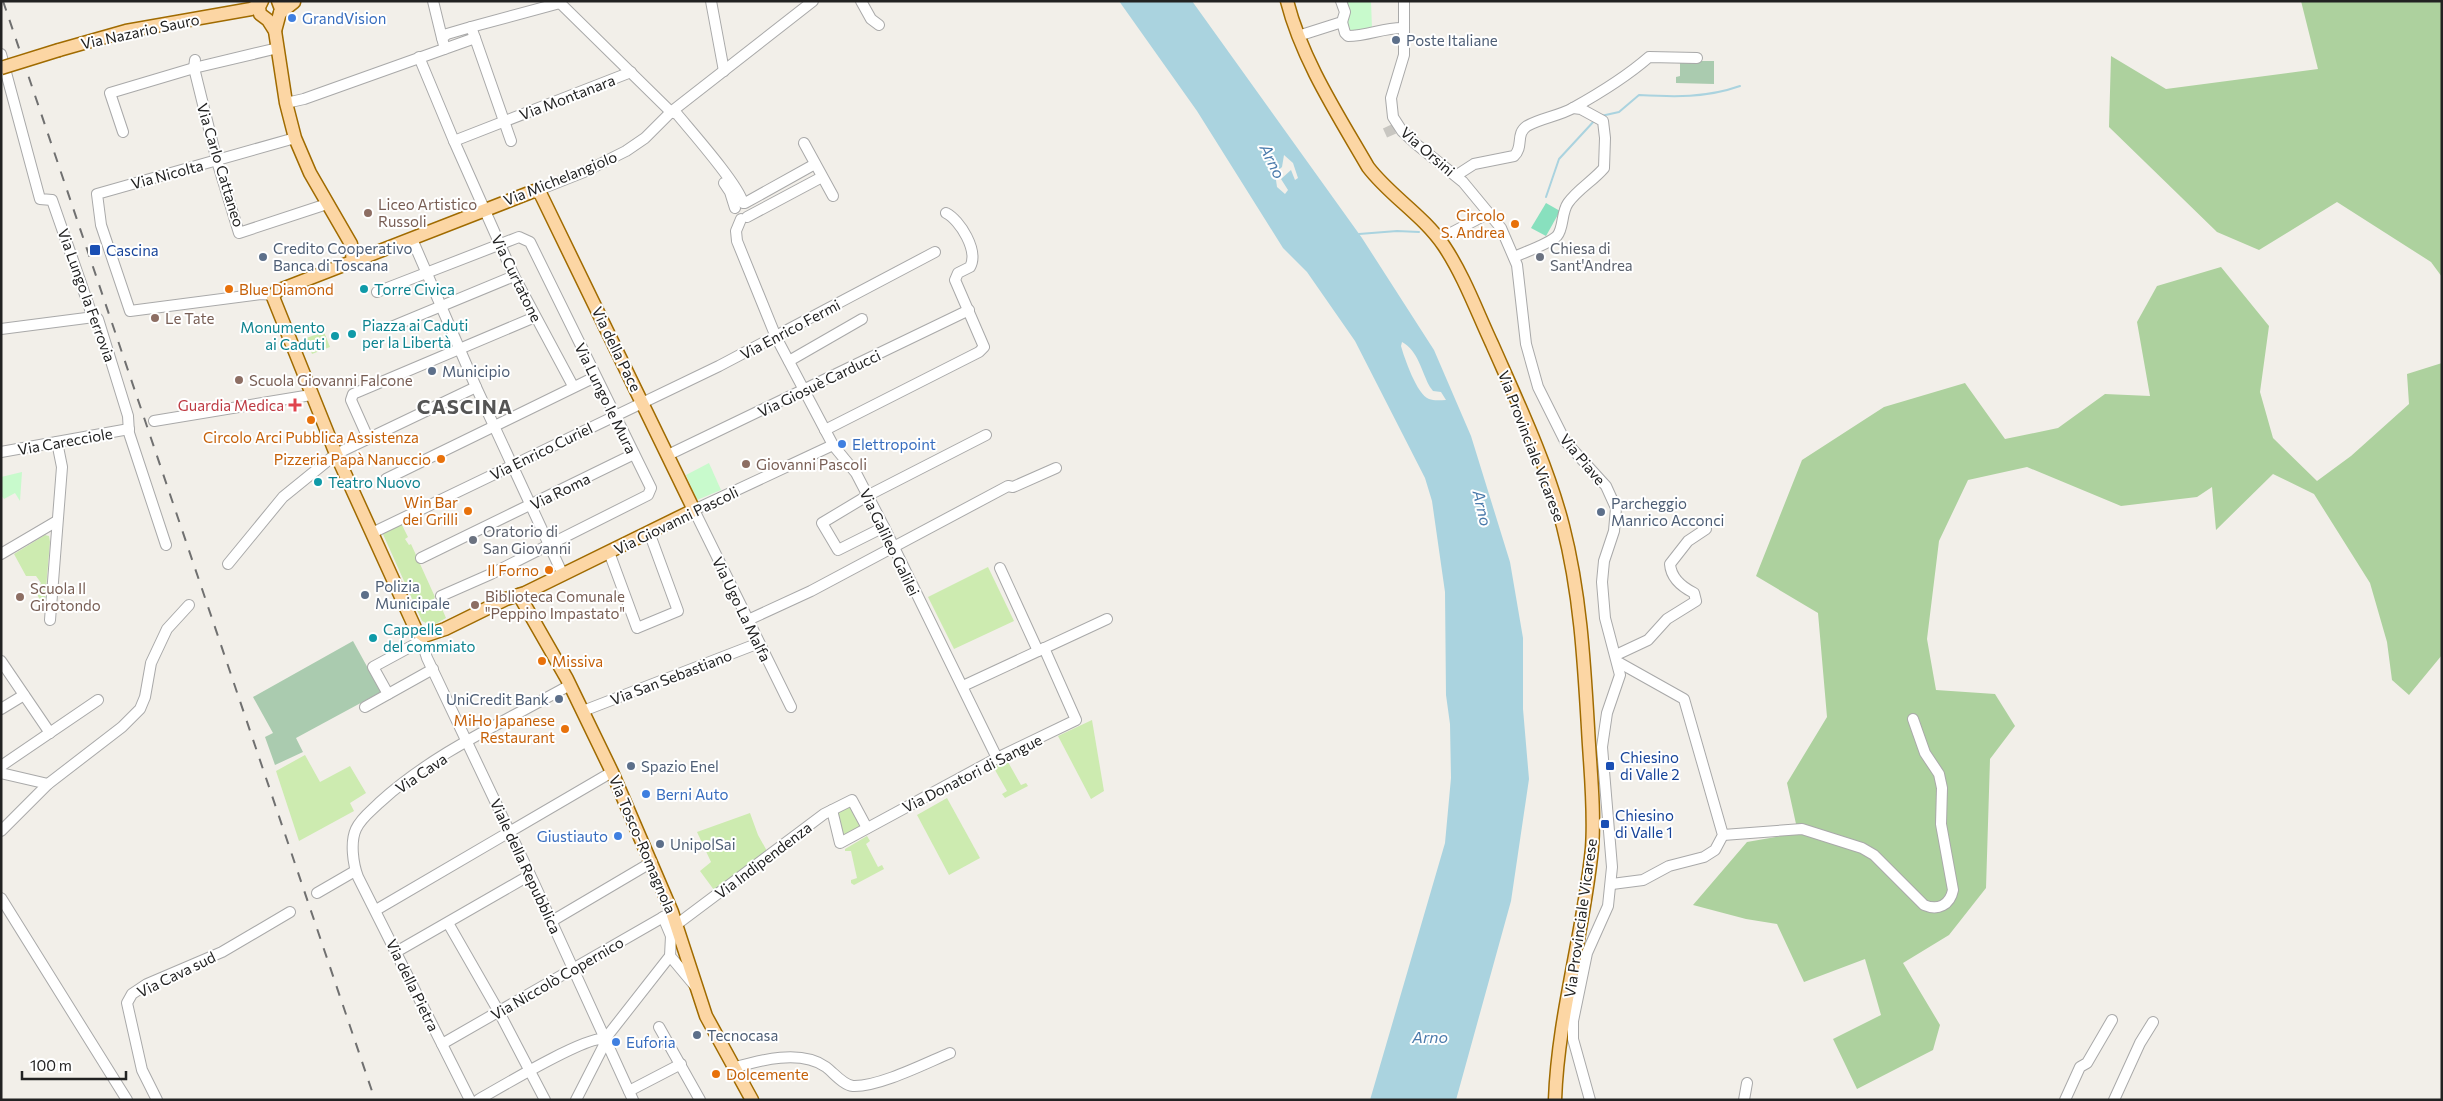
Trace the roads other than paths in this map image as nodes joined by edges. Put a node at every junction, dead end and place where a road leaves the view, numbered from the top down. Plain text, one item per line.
1 (294, 1) edge
2 (433, 1) edge
3 (712, 1) edge
4 (812, 1) edge
5 (861, 1) edge
6 (1287, 1) edge
7 (1341, 1) edge
8 (1404, 1) edge
9 (272, 10) edge
10 (1342, 22) junction
11 (879, 25) dead end
12 (471, 27) junction
13 (1402, 28) junction
14 (1298, 36) junction
15 (475, 38) junction
16 (444, 44) junction
17 (278, 48) junction
18 (1, 54) edge
19 (419, 57) junction
20 (1697, 58) dead end
21 (194, 64) junction
22 (1, 68) edge
23 (631, 72) junction
24 (724, 72) junction
25 (286, 103) junction
26 (1573, 108) junction
27 (671, 112) junction
28 (503, 121) junction
29 (123, 132) dead end
30 (295, 138) junction
31 (454, 141) junction
32 (510, 141) dead end
33 (804, 143) dead end
34 (217, 161) junction
35 (815, 164) junction
36 (1457, 175) junction
37 (822, 177) junction
38 (536, 191) junction
39 (833, 196) dead end
40 (327, 204) junction
41 (741, 205) junction
42 (485, 209) junction
43 (946, 213) dead end
44 (1489, 213) junction
45 (744, 218) junction
46 (1451, 232) dead end
47 (412, 239) junction
48 (351, 244) junction
49 (500, 245) junction
50 (935, 252) dead end
51 (374, 254) junction
52 (1514, 256) junction
53 (353, 262) junction
54 (425, 273) junction
55 (514, 276) junction
56 (377, 292) dead end
57 (274, 295) junction
58 (441, 307) junction
59 (969, 310) junction
60 (94, 317) junction
61 (535, 318) junction
62 (862, 319) dead end
63 (391, 327) dead end
64 (1, 329) edge
65 (776, 337) junction
66 (460, 349) junction
67 (788, 362) junction
68 (595, 378) junction
69 (573, 386) junction
70 (476, 387) junction
71 (804, 390) junction
72 (311, 395) junction
73 (643, 404) junction
74 (614, 416) junction
75 (154, 421) dead end
76 (493, 426) junction
77 (129, 429) junction
78 (826, 430) junction
79 (986, 435) dead end
80 (368, 438) junction
81 (57, 442) junction
82 (833, 445) junction
83 (1, 452) edge
84 (336, 454) junction
85 (634, 454) junction
86 (668, 455) junction
87 (512, 465) junction
88 (1056, 468) dead end
89 (386, 479) dead end
90 (867, 496) junction
91 (530, 506) junction
92 (694, 510) junction
93 (57, 521) junction
94 (884, 527) junction
95 (1706, 530) dead end
96 (649, 532) junction
97 (372, 533) junction
98 (548, 544) junction
99 (166, 546) dead end
100 (894, 547) junction
101 (609, 552) junction
102 (1, 554) edge
103 (422, 558) dead end
104 (228, 564) dead end
105 (1000, 568) dead end
106 (563, 575) junction
107 (519, 595) junction
108 (441, 596) dead end
109 (189, 605) dead end
110 (1107, 619) dead end
111 (50, 620) dead end
112 (748, 620) junction
113 (420, 637) junction
114 (759, 643) junction
115 (1041, 650) junction
116 (1617, 659) junction
117 (1, 660) edge
118 (433, 669) junction
119 (570, 685) junction
120 (963, 686) junction
121 (388, 694) junction
122 (24, 695) junction
123 (98, 700) dead end
124 (365, 707) dead end
125 (791, 707) dead end
126 (1, 709) edge
127 (583, 711) junction
128 (1913, 719) dead end
129 (50, 733) junction
130 (468, 742) junction
131 (997, 758) junction
132 (1, 766) edge
133 (612, 772) junction
134 (1, 773) edge
135 (48, 784) junction
136 (832, 810) junction
137 (868, 828) junction
138 (1, 831) edge
139 (510, 832) junction
140 (1723, 835) junction
141 (652, 862) junction
142 (356, 871) junction
143 (530, 874) junction
144 (1612, 884) junction
145 (317, 893) dead end
146 (1, 898) edge
147 (376, 910) junction
148 (290, 912) dead end
149 (670, 918) junction
150 (552, 921) junction
151 (448, 923) junction
152 (396, 952) junction
153 (670, 956) junction
154 (574, 969) junction
155 (696, 987) junction
156 (499, 1012) junction
157 (2112, 1020) dead end
158 (2153, 1022) dead end
159 (659, 1027) dead end
160 (605, 1039) junction
161 (442, 1044) junction
162 (950, 1053) dead end
163 (681, 1064) junction
164 (733, 1068) junction
165 (529, 1071) junction
166 (1747, 1083) dead end
167 (631, 1095) edge
168 (127, 1100) edge
169 (157, 1100) edge
170 (470, 1100) edge
171 (478, 1100) edge
172 (545, 1100) edge
173 (576, 1100) edge
174 (700, 1100) edge
175 (752, 1100) edge
176 (1556, 1100) edge
177 (1590, 1100) edge
178 (1744, 1100) edge
179 (2065, 1100) edge
180 (2114, 1100) edge

1 - 9 main road, Via Nazario Sauro
2 - 16 street
3 - 24 street
4 - 24 street, Via Michelangiolo
5 - 11 street
6 - 14 main road, Via Provinciale Vicarese
7 - 10 street
8 - 13 street, Via Orsini
9 - 17 main road
9 - 22 main road, Via Nazario Sauro, bridge
10 - 13 street
10 - 14 street
12 - 15 street, Via Montanara
12 - 16 street
12 - 23 street, Via Galileo Galilei
13 - 36 street, Via Orsini
14 - 176 main road, Via Provinciale Vicarese
15 - 16 street
15 - 28 street, Via Montanara
16 - 19 street
17 - 21 street
17 - 25 main road
18 - 60 street, Via Lungo la Ferrovia
19 - 25 street
19 - 31 street, Via Curtatone
20 - 26 street
21 - 29 street
21 - 34 street, Via Carlo Cattaneo
23 - 27 street, Via Galileo Galilei
23 - 28 street, Via Montanara
24 - 27 street, Via Michelangiolo
25 - 30 main road
26 - 36 street
26 - 52 street
27 - 38 street, Via Michelangiolo
27 - 41 street, Via Galileo Galilei
28 - 31 street, Via Montanara
28 - 32 street, Via Montanara
30 - 34 street, Via Nicolta
30 - 40 main road
31 - 42 street, Via Curtatone
33 - 35 street
34 - 40 street, Via Carlo Cattaneo
34 - 57 street, Via Nicolta
35 - 37 street
35 - 41 street
36 - 44 street, Via Orsini
37 - 39 street
37 - 45 street
38 - 42 main road, Via Michelangiolo
38 - 73 main road, Via della Pace
40 - 48 main road
41 - 45 street, Via Galileo Galilei
42 - 47 main road, Via Michelangiolo
42 - 49 street, Via Curtatone
43 - 59 street
44 - 46 street
44 - 52 street, Via Orsini
45 - 65 street, Via Galileo Galilei
47 - 51 main road, Via Michelangiolo
47 - 54 street
48 - 51 main road
48 - 53 main road
49 - 54 street, Via Lungo le Mura
49 - 55 street, Via Curtatone
49 - 68 street, Via Lungo le Mura
50 - 65 street, Via Enrico Fermi
51 - 53 main road, Via Michelangiolo
52 - 116 street, Via Piave
53 - 57 main road, Via Michelangiolo
54 - 56 street, Via Lungo le Mura
54 - 58 street
55 - 58 street
55 - 61 street, Via Curtatone
57 - 72 main road
58 - 63 street
58 - 66 street
59 - 71 street, Via Giosuè Carducci
59 - 78 street
60 - 64 street
60 - 77 street, Via Lungo la Ferrovia
61 - 66 street
61 - 69 street, Via Curtatone
62 - 67 street
65 - 67 street, Via Galileo Galilei
65 - 73 street, Via Enrico Fermi
66 - 70 street
66 - 80 street
67 - 71 street, Via Galileo Galilei
68 - 69 street
68 - 74 street, Via Lungo le Mura
69 - 76 street
70 - 76 street
70 - 80 street
71 - 78 street, Via Galileo Galilei
71 - 86 street, Via Giosuè Carducci
72 - 75 street
72 - 84 main road
73 - 74 street, Via Enrico Curiel
73 - 86 main road, Via della Pace
74 - 85 street, Via Lungo le Mura
74 - 87 street, Via Enrico Curiel
76 - 87 street
76 - 89 street
77 - 81 street, Via Carecciole
77 - 99 street, Via Lungo la Ferrovia
78 - 82 street, Via Galileo Galilei
79 - 90 street
80 - 84 street
81 - 83 street, Via Carecciole
81 - 93 street
82 - 90 street, Via Galileo Galilei
82 - 92 street, Via Giovanni Pascoli
84 - 97 main road
84 - 104 street
85 - 91 street, Via Roma
85 - 98 street, Via Lungo le Mura
86 - 92 main road, Via della Pace
87 - 91 street
87 - 97 street, Via Enrico Curiel
88 - 100 street
90 - 94 street, Via Galileo Galilei
90 - 94 street
91 - 98 street
91 - 103 street, Via Roma
92 - 96 main road, Via Giovanni Pascoli
92 - 112 street, Via Ugo La Malfa
93 - 102 street
93 - 111 street
94 - 100 street, Via Galileo Galilei
95 - 116 street
96 - 101 main road, Via Giovanni Pascoli
96 - 101 street
97 - 113 main road
98 - 106 street
98 - 108 street, Via Lungo le Mura
100 - 112 street
100 - 120 street, Via Galileo Galilei
101 - 106 main road, Via Giovanni Pascoli
105 - 115 street
106 - 107 main road, Via Giovanni Pascoli
107 - 113 main road, Via Giovanni Pascoli
107 - 119 main road, Via Tosco-Romagnola
109 - 135 street
110 - 115 street
112 - 114 street, Via Ugo La Malfa
113 - 118 street, Viale della Repubblica
113 - 121 street
114 - 125 street, Via Ugo La Malfa
114 - 127 street, Via San Sebastiano
115 - 120 street
115 - 131 street, Via Donatori di Sangue
116 - 140 street
116 - 144 street
117 - 122 street
118 - 121 street
118 - 130 street, Viale della Repubblica
119 - 127 main road, Via Tosco-Romagnola
119 - 130 street, Via Cava
120 - 131 street, Via Galileo Galilei
121 - 124 street
122 - 126 street
122 - 129 street
123 - 129 street
127 - 133 main road, Via Tosco-Romagnola
128 - 140 street
129 - 132 street
130 - 139 street, Viale della Repubblica
130 - 142 street, Via Cava
131 - 137 street, Via Donatori di Sangue
133 - 139 street
133 - 141 main road, Via Tosco-Romagnola
134 - 135 street
135 - 138 street
136 - 137 street, Via Indipendenza
136 - 137 street, Via Donatori di Sangue
136 - 149 street, Via Indipendenza
139 - 143 street, Viale della Repubblica
139 - 147 street
140 - 144 street
141 - 149 main road, Via Tosco-Romagnola
141 - 150 street
142 - 145 street
142 - 147 street, Via della Pietra
143 - 150 street, Viale della Repubblica
143 - 151 street
144 - 177 street
146 - 168 street
147 - 152 street, Via della Pietra
148 - 169 street, Via Cava sud
149 - 153 street
149 - 154 street, Via Niccolò Copernico
149 - 155 main road, Via Tosco-Romagnola
150 - 154 street, Viale della Repubblica
151 - 152 street
151 - 156 street
152 - 161 street, Via della Pietra
153 - 155 street
153 - 160 street
154 - 156 street, Via Niccolò Copernico
154 - 160 street, Viale della Repubblica
155 - 164 main road, Via Tosco-Romagnola
156 - 161 street, Via Niccolò Copernico
156 - 165 street
157 - 179 street
158 - 180 street
159 - 163 street
160 - 165 street
160 - 167 street, Viale della Repubblica
160 - 173 street
161 - 170 street, Via della Pietra
162 - 164 street
163 - 167 street
163 - 174 street
164 - 175 main road, Via Tosco-Romagnola
165 - 171 street
165 - 172 street
166 - 178 street

